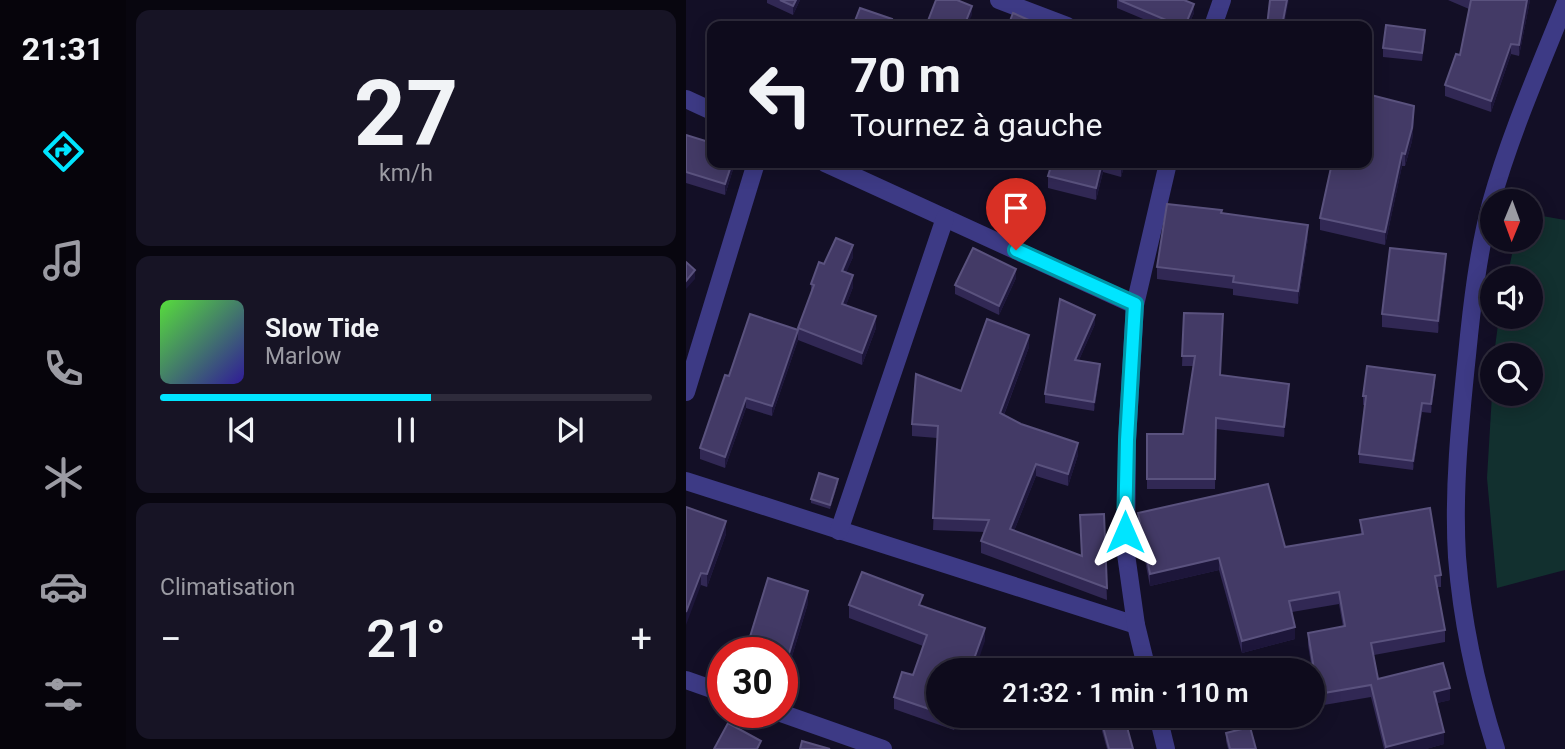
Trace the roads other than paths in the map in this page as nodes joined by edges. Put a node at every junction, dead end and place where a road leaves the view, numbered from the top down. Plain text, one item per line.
1 (999, 0) edge
2 (1222, 0) edge
3 (1565, 4) edge
4 (1054, 21) edge
5 (1215, 21) edge
6 (686, 99) edge
7 (707, 109) edge
8 (755, 168) edge
9 (836, 168) edge
10 (1167, 168) edge
11 (945, 218) junction
12 (1135, 304) junction
13 (686, 392) edge
14 (686, 481) edge
15 (839, 531) junction
16 (1136, 625) junction
17 (1144, 658) edge
18 (686, 680) edge
19 (707, 687) edge
20 (798, 719) edge
21 (1161, 728) edge
22 (883, 749) edge
23 (1166, 749) edge
24 (1496, 749) edge

1 - 4 street
2 - 5 street
3 - 24 street
6 - 7 street
8 - 13 street
9 - 11 street
10 - 12 street
11 - 12 street
11 - 15 street
12 - 16 street
14 - 15 street
15 - 16 street
16 - 17 street
18 - 19 street
20 - 22 street
21 - 23 street

